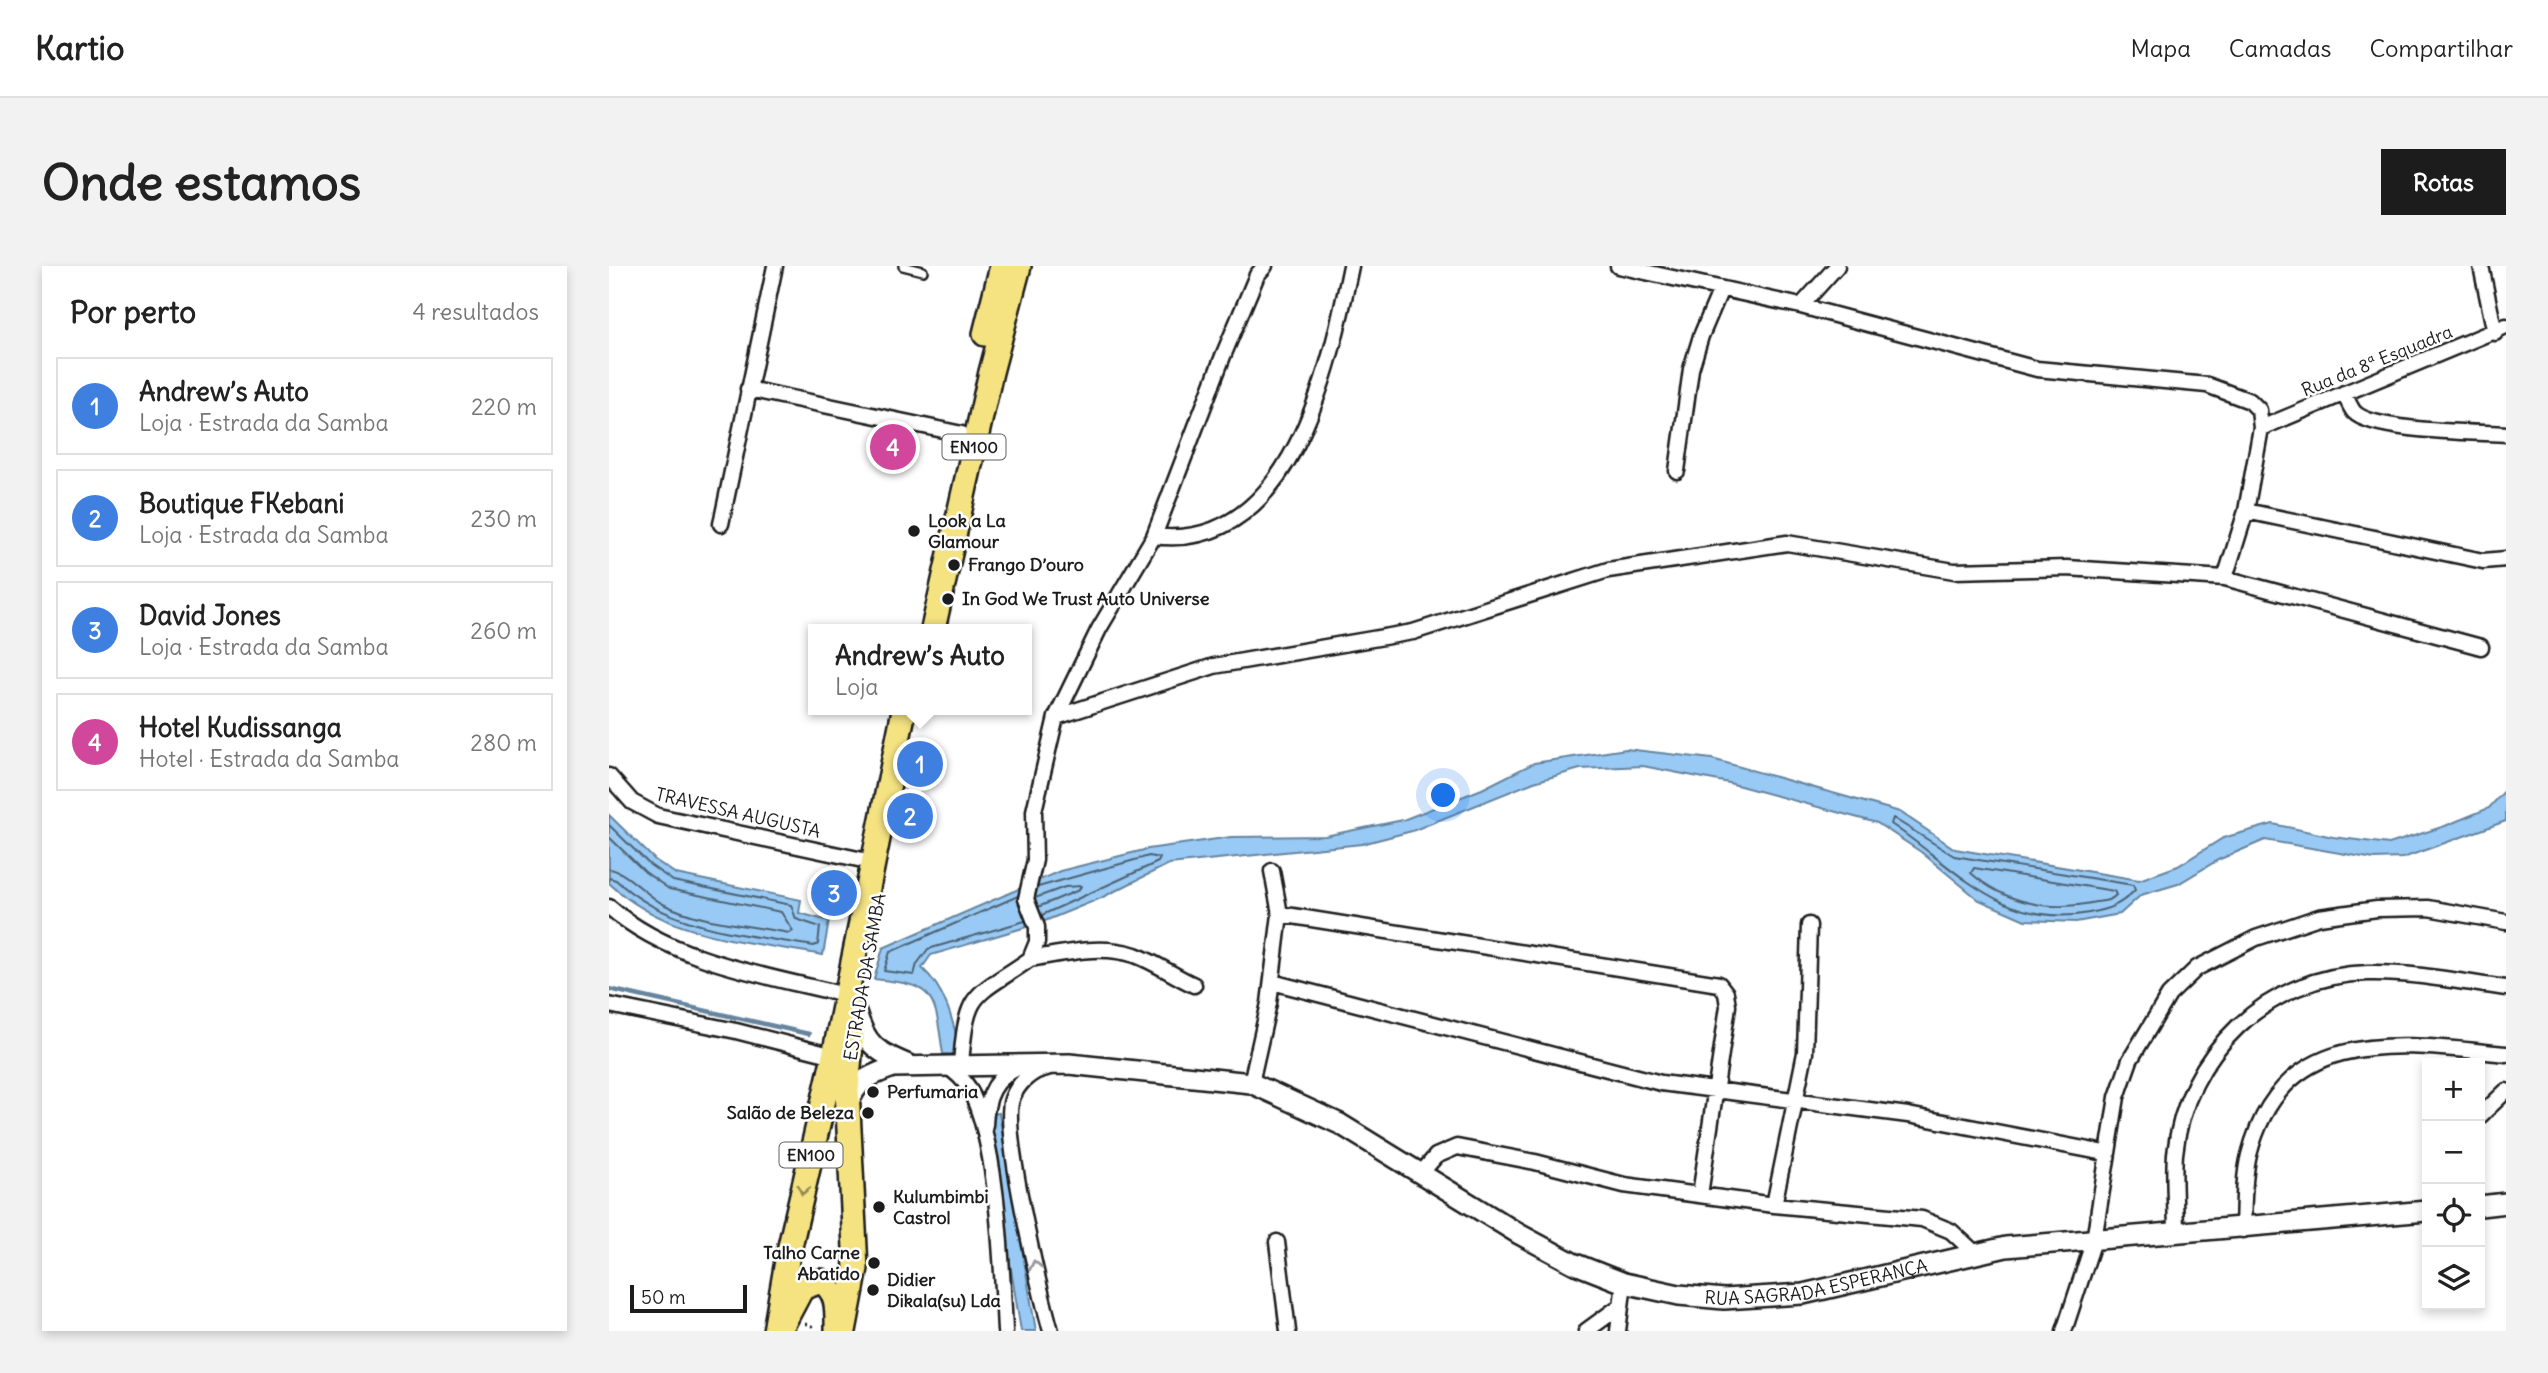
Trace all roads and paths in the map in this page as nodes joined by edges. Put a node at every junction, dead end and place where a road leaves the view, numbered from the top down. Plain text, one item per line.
1 (775, 266) edge
2 (903, 266) edge
3 (1002, 266) edge
4 (1019, 266) edge
5 (1265, 266) edge
6 (1351, 266) edge
7 (1618, 266) edge
8 (1836, 266) edge
9 (2481, 266) edge
10 (923, 271) dead end
11 (1721, 289) junction
12 (1801, 306) junction
13 (2501, 330) edge
14 (748, 389) junction
15 (2344, 393) junction
16 (2261, 428) junction
17 (962, 434) junction
18 (2506, 434) edge
19 (1677, 471) dead end
20 (2246, 511) junction
21 (721, 524) dead end
22 (1154, 536) junction
23 (2506, 559) edge
24 (2225, 578) junction
25 (920, 624) edge
26 (934, 624) edge
27 (2481, 647) dead end
28 (903, 715) edge
29 (915, 715) edge
30 (1056, 717) junction
31 (609, 776) edge
32 (872, 862) junction
33 (1272, 871) dead end
34 (609, 907) edge
35 (1280, 915) junction
36 (2506, 922) edge
37 (1809, 925) dead end
38 (863, 937) junction
39 (1030, 959) junction
40 (1272, 982) junction
41 (1193, 985) dead end
42 (2506, 988) edge
43 (852, 992) junction
44 (609, 1005) edge
45 (2506, 1054) edge
46 (834, 1056) junction
47 (953, 1064) junction
48 (1069, 1064) junction
49 (1031, 1065) junction
50 (914, 1066) junction
51 (1251, 1083) junction
52 (1716, 1089) junction
53 (2506, 1091) edge
54 (1798, 1100) junction
55 (848, 1106) junction
56 (2485, 1111) edge
57 (984, 1134) junction
58 (2105, 1153) junction
59 (1422, 1172) junction
60 (1700, 1195) junction
61 (2506, 1203) edge
62 (1774, 1205) junction
63 (2485, 1205) edge
64 (2422, 1207) edge
65 (2243, 1230) junction
66 (2176, 1234) junction
67 (2094, 1240) junction
68 (1277, 1242) dead end
69 (1975, 1253) junction
70 (1624, 1283) junction
71 (1619, 1307) junction
72 (785, 1329) edge
73 (816, 1331) edge
74 (837, 1331) edge
75 (844, 1331) edge
76 (1005, 1331) edge
77 (1051, 1331) edge
78 (1288, 1331) edge
79 (1586, 1331) edge
80 (1618, 1331) edge
81 (2064, 1331) edge

1 - 14 street
2 - 10 lane
3 - 17 main road, EN100
4 - 26 main road, EN100
5 - 22 street
6 - 22 street
7 - 11 street
8 - 12 street
9 - 13 street
11 - 12 street
11 - 19 street
12 - 16 street
13 - 15 street, Rua da 8ª Esquadra
14 - 17 street
14 - 21 street
15 - 16 street, Rua da 8ª Esquadra
15 - 18 street
16 - 20 street
17 - 25 main road, EN100
20 - 23 street
20 - 24 street
22 - 30 street
24 - 27 street
24 - 30 street
28 - 32 main road, ESTRADA DA SAMBA / EN100
29 - 38 main road, ESTRADA DA SAMBA / EN100
30 - 39 street
31 - 32 street, TRAVESSA AUGUSTA
32 - 38 main road, ESTRADA DA SAMBA / EN100
33 - 35 street
34 - 43 street
35 - 40 street
35 - 52 street
36 - 58 street
37 - 54 street
38 - 43 main road, ESTRADA DA SAMBA / EN100
39 - 41 street
39 - 47 street
40 - 51 street
40 - 52 street
42 - 66 street
43 - 46 main road, ESTRADA DA SAMBA / EN100
43 - 50 street
43 - 55 main road, ESTRADA DA SAMBA / EN100
44 - 46 street
45 - 65 street
46 -> 72 main road, ESTRADA DA SAMBA / EN100
47 - 49 street, RUA SAGRADA ESPERANÇA
47 - 50 street, RUA SAGRADA ESPERANÇA
47 - 57 street
48 - 49 street, RUA SAGRADA ESPERANÇA
48 - 51 street, RUA SAGRADA ESPERANÇA
77 -> 48 street
49 - 57 street
50 - 55 street, RUA SAGRADA ESPERANÇA
51 - 59 street, RUA SAGRADA ESPERANÇA
52 - 54 street
52 - 60 street
53 - 56 street
54 - 58 street
54 - 62 street
55 - 75 main road, ESTRADA DA SAMBA / EN100
57 - 76 street
58 - 67 street
59 - 60 street
59 - 70 street, RUA SAGRADA ESPERANÇA
60 - 62 street
61 - 63 street
62 - 69 street
64 - 65 street, RUA SAGRADA ESPERANÇA
65 - 66 street, RUA SAGRADA ESPERANÇA
66 - 67 street, RUA SAGRADA ESPERANÇA
67 - 69 street, RUA SAGRADA ESPERANÇA
67 - 81 street
68 - 78 street
69 - 70 street, RUA SAGRADA ESPERANÇA
70 - 71 street
71 - 79 street
71 - 80 street
72 - 73 path
72 - 74 main road

